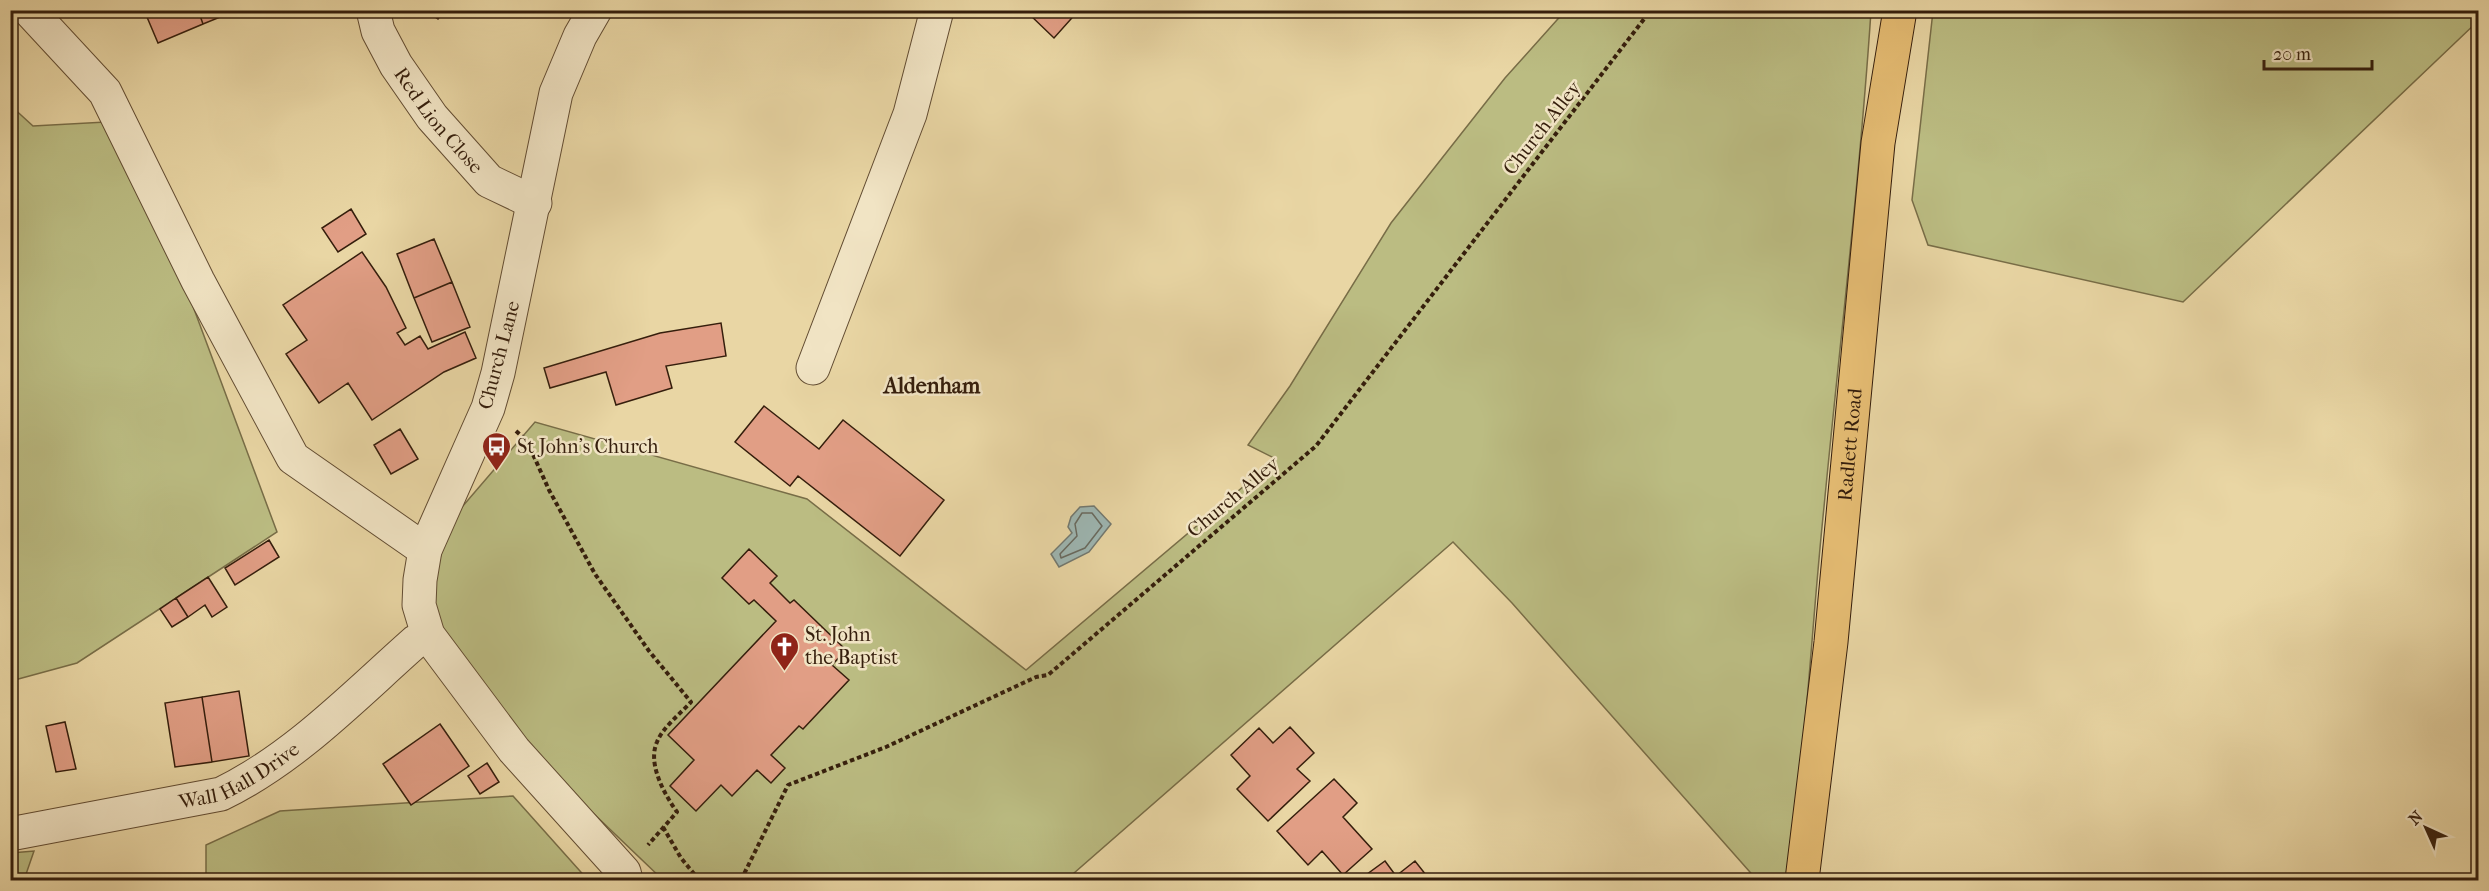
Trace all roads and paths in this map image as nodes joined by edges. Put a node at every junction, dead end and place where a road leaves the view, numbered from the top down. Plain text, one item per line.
1 (29, 10) edge
2 (374, 10) edge
3 (595, 10) edge
4 (937, 10) edge
5 (1651, 10) edge
6 (1900, 10) edge
7 (535, 202) junction
8 (813, 368) dead end
9 (488, 408) junction
10 (425, 550) junction
11 (428, 635) junction
12 (663, 827) junction
13 (10, 834) edge
14 (627, 878) edge
15 (699, 880) edge
16 (741, 880) edge
17 (1802, 880) edge

1 - 10 street
2 - 7 street, Red Lion Close
3 - 7 street, Church Lane
4 - 8 street
5 - 16 path, Church Alley
6 - 17 main road, Radlett Road
7 - 9 street, Church Lane
9 - 10 street, Church Lane
9 - 12 path
10 - 11 street, Church Lane
11 - 13 street, Wall Hall Drive
11 - 14 street, Church Lane
12 - 14 path
12 - 15 path

